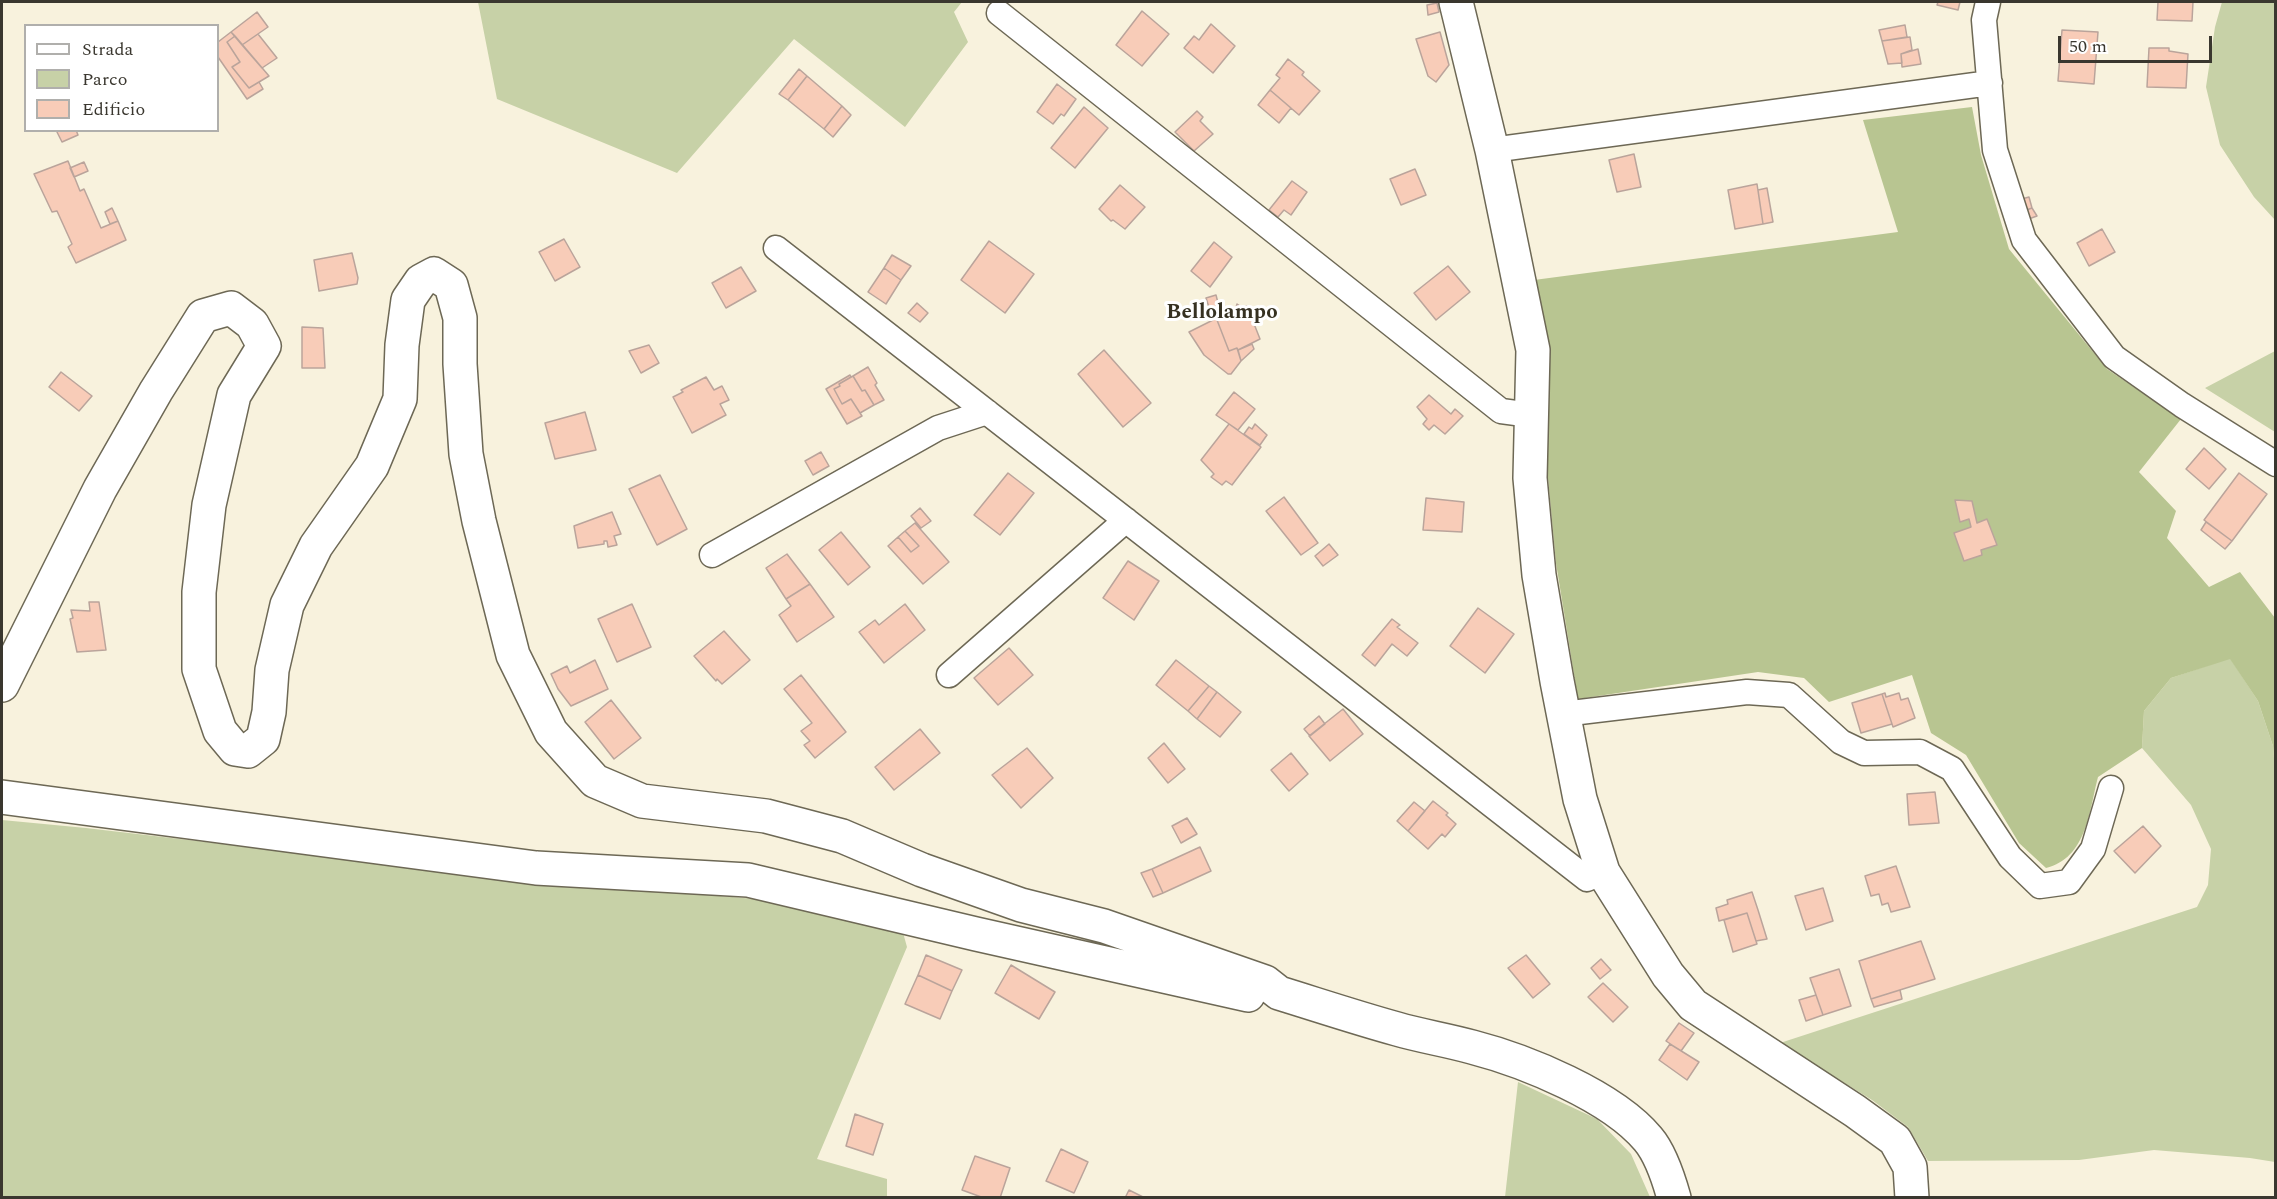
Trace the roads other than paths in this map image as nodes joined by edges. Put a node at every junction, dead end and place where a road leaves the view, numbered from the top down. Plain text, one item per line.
1 (1456, 2) edge
2 (1988, 2) edge
3 (999, 13) dead end
4 (1990, 83) junction
5 (1492, 150) junction
6 (776, 248) dead end
7 (987, 412) junction
8 (1530, 415) junction
9 (2276, 464) edge
10 (1126, 520) junction
11 (712, 555) dead end
12 (949, 675) dead end
13 (2, 686) edge
14 (1563, 714) junction
15 (2111, 788) dead end
16 (2, 797) edge
17 (1603, 872) junction
18 (1279, 993) junction
19 (1674, 1197) edge
20 (1912, 1197) edge

1 - 5 main road
2 - 4 street
3 - 8 street
4 - 5 street
4 - 9 street
5 - 8 main road
6 - 7 street
7 - 10 street
7 - 11 street
8 - 14 main road
10 - 12 street
10 - 17 street
13 - 18 main road
14 - 15 street
14 - 17 main road
16 - 18 main road
17 - 20 main road
18 - 19 main road

